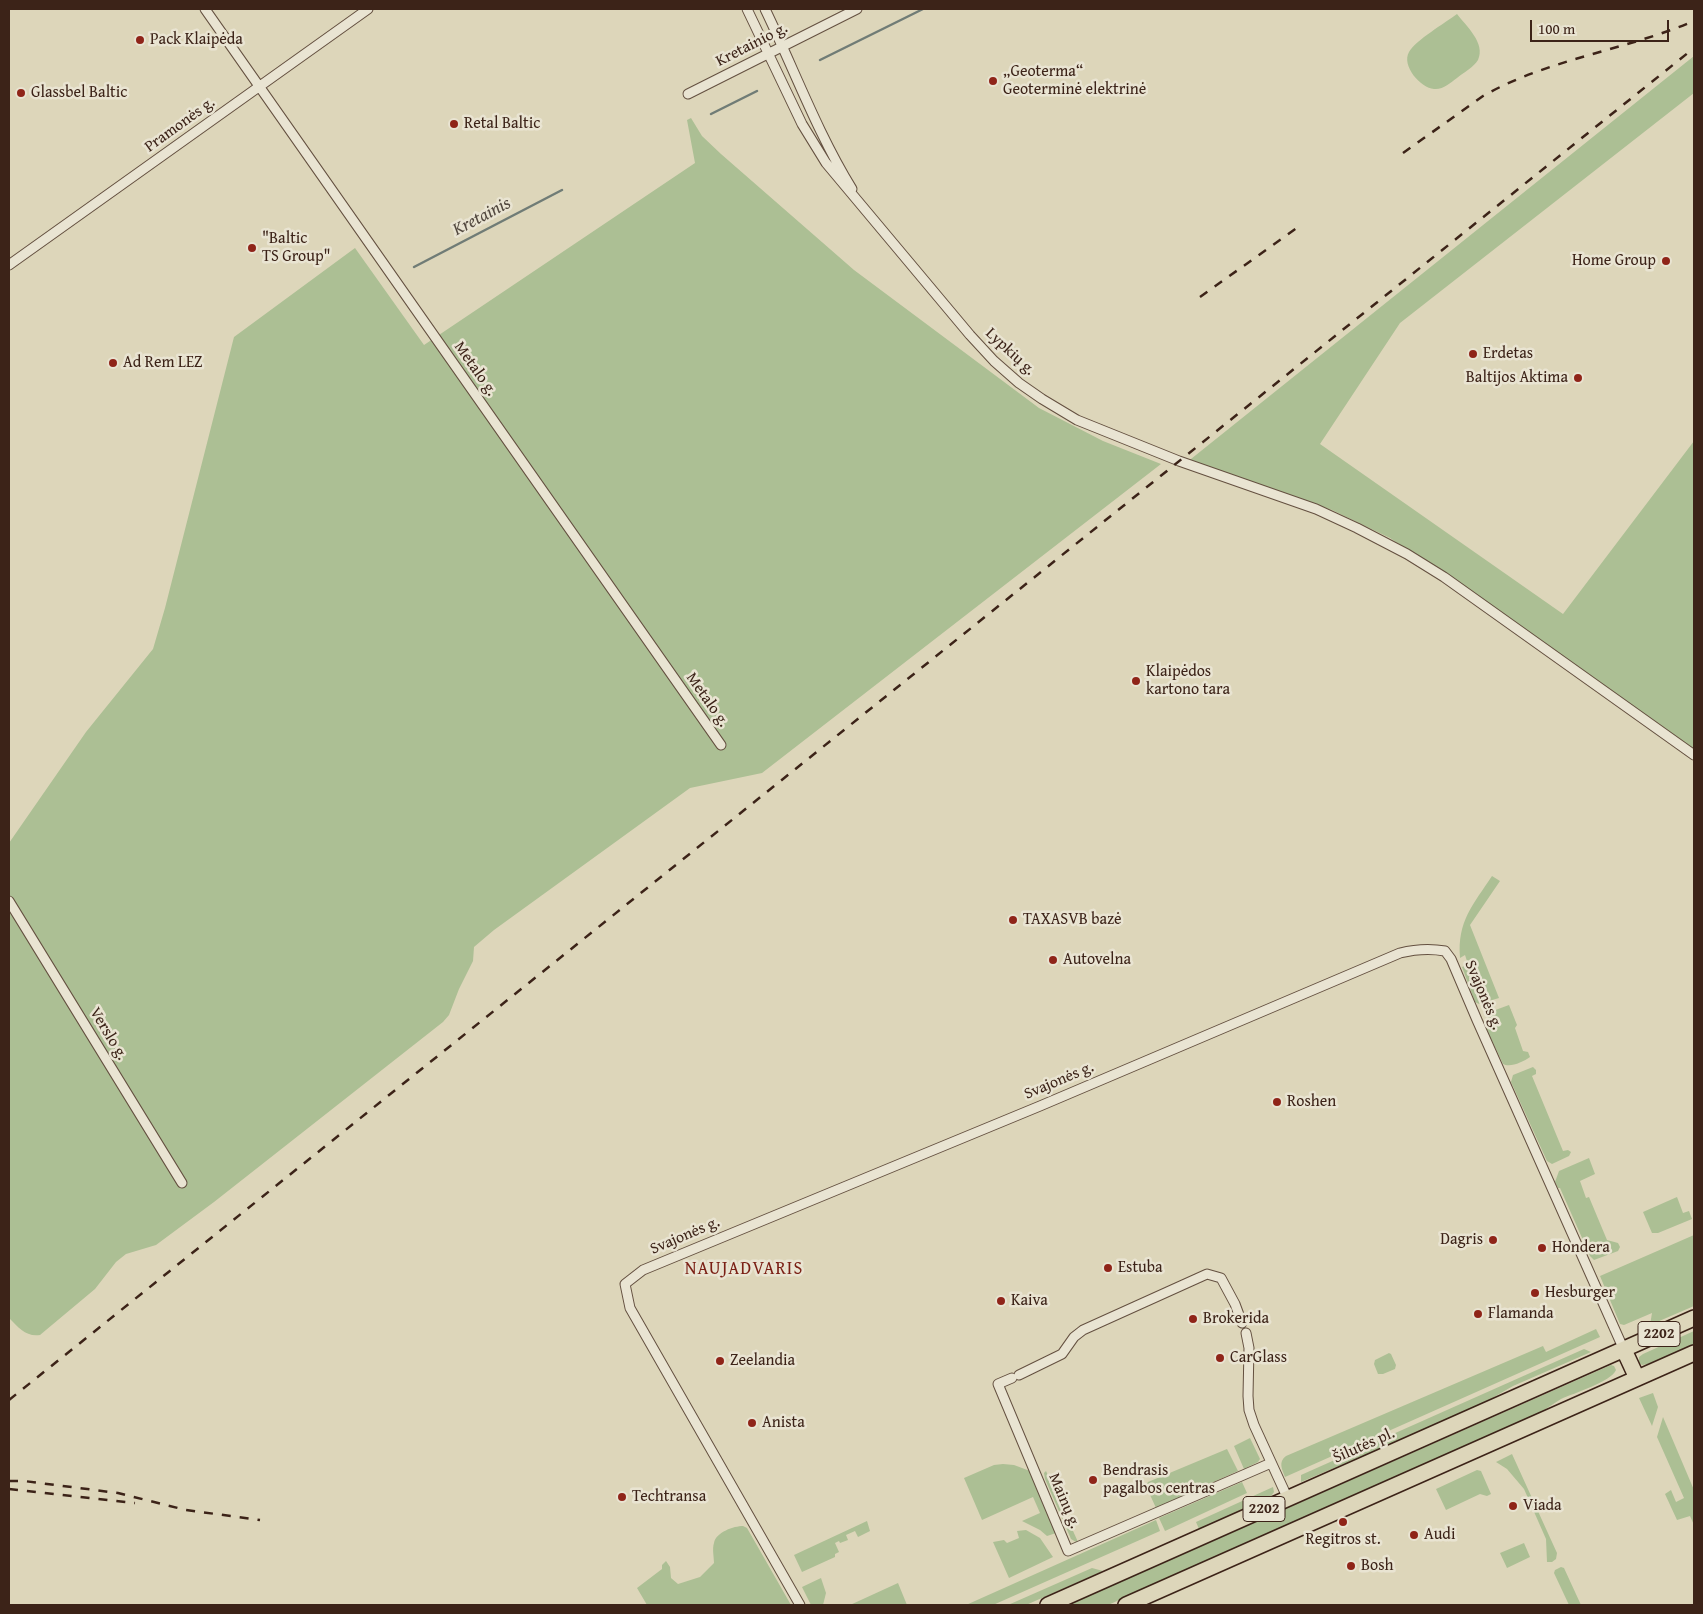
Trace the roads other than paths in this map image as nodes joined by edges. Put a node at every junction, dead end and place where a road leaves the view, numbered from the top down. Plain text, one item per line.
1 (205, 9) edge
2 (368, 9) edge
3 (747, 9) edge
4 (765, 9) edge
5 (857, 9) edge
6 (782, 46) junction
7 (768, 52) junction
8 (259, 86) junction
9 (688, 94) dead end
10 (864, 208) junction
11 (9, 265) edge
12 (721, 745) dead end
13 (1694, 755) edge
14 (9, 901) edge
15 (182, 1182) dead end
16 (1694, 1318) edge
17 (1242, 1323) dead end
18 (1246, 1333) dead end
19 (1624, 1350) junction
20 (1694, 1353) edge
21 (1637, 1378) junction
22 (1270, 1463) junction
23 (1288, 1499) junction
24 (800, 1605) edge
25 (1048, 1605) edge
26 (1126, 1605) edge

1 - 8 street, Metalo g.
2 - 8 street, Pramonės g.
3 - 7 street, Lypkių g.
4 - 6 street, Lypkių g.
5 - 6 street, Kretainio g.
6 - 7 street, Kretainio g.
6 - 10 street, Lypkių g.
7 - 9 street, Kretainio g.
7 - 10 street, Lypkių g.
8 - 11 street, Pramonės g.
8 - 12 street, Metalo g.
10 - 13 street, Lypkių g.
14 - 15 street, Verslo g.
16 - 19 main road, Šilutės pl. / 2202
17 - 22 street, Mainų g.
18 - 22 street
19 - 21 main road
19 - 23 main road, Šilutės pl. / 2202
19 - 24 street, Svajonės g.
20 - 21 main road, 2202
21 - 26 main road, 2202
22 - 23 street
23 - 25 main road, Šilutės pl. / 2202

